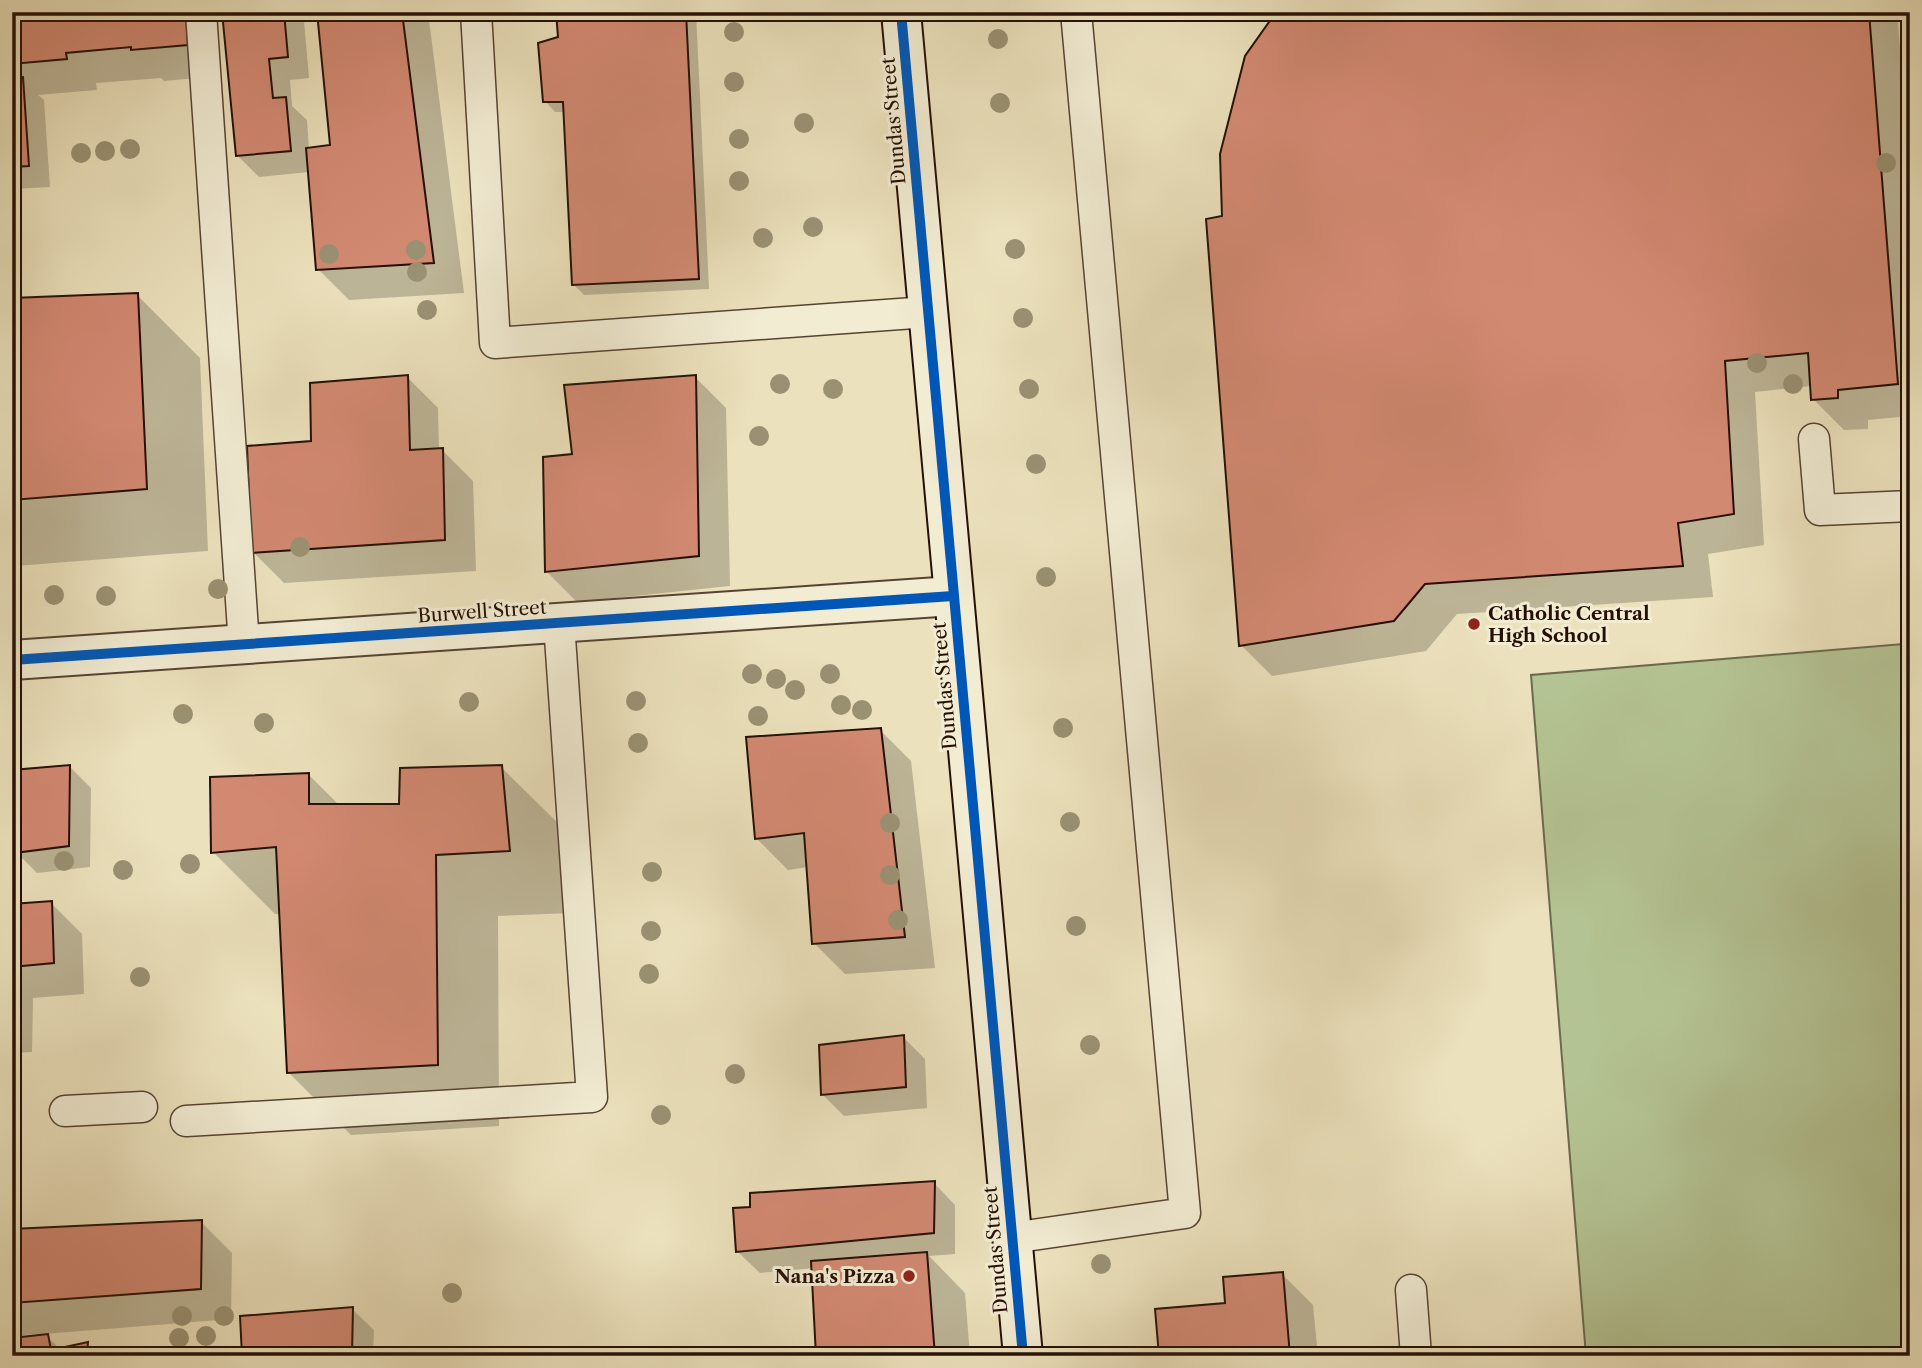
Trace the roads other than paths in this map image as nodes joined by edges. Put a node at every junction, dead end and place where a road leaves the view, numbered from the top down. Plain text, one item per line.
1 (201, 12) edge
2 (475, 12) edge
3 (901, 12) edge
4 (1076, 12) edge
5 (928, 312) junction
6 (1814, 439) dead end
7 (1910, 506) edge
8 (953, 596) junction
9 (559, 623) junction
10 (244, 645) junction
11 (12, 660) edge
12 (142, 1107) dead end
13 (65, 1111) dead end
14 (186, 1121) dead end
15 (1012, 1238) junction
16 (1411, 1290) dead end
17 (1023, 1356) edge
18 (1416, 1356) edge

1 - 10 lane
2 - 5 lane
3 - 5 main road, Dundas Street
4 - 15 lane
5 - 8 main road, Dundas Street
6 - 7 lane
8 - 9 main road, Burwell Street
8 - 15 main road, Dundas Street
9 - 10 main road, Burwell Street
9 - 14 lane
10 - 11 main road, Burwell Street
12 - 13 lane
15 - 17 main road, Dundas Street
16 - 18 lane

